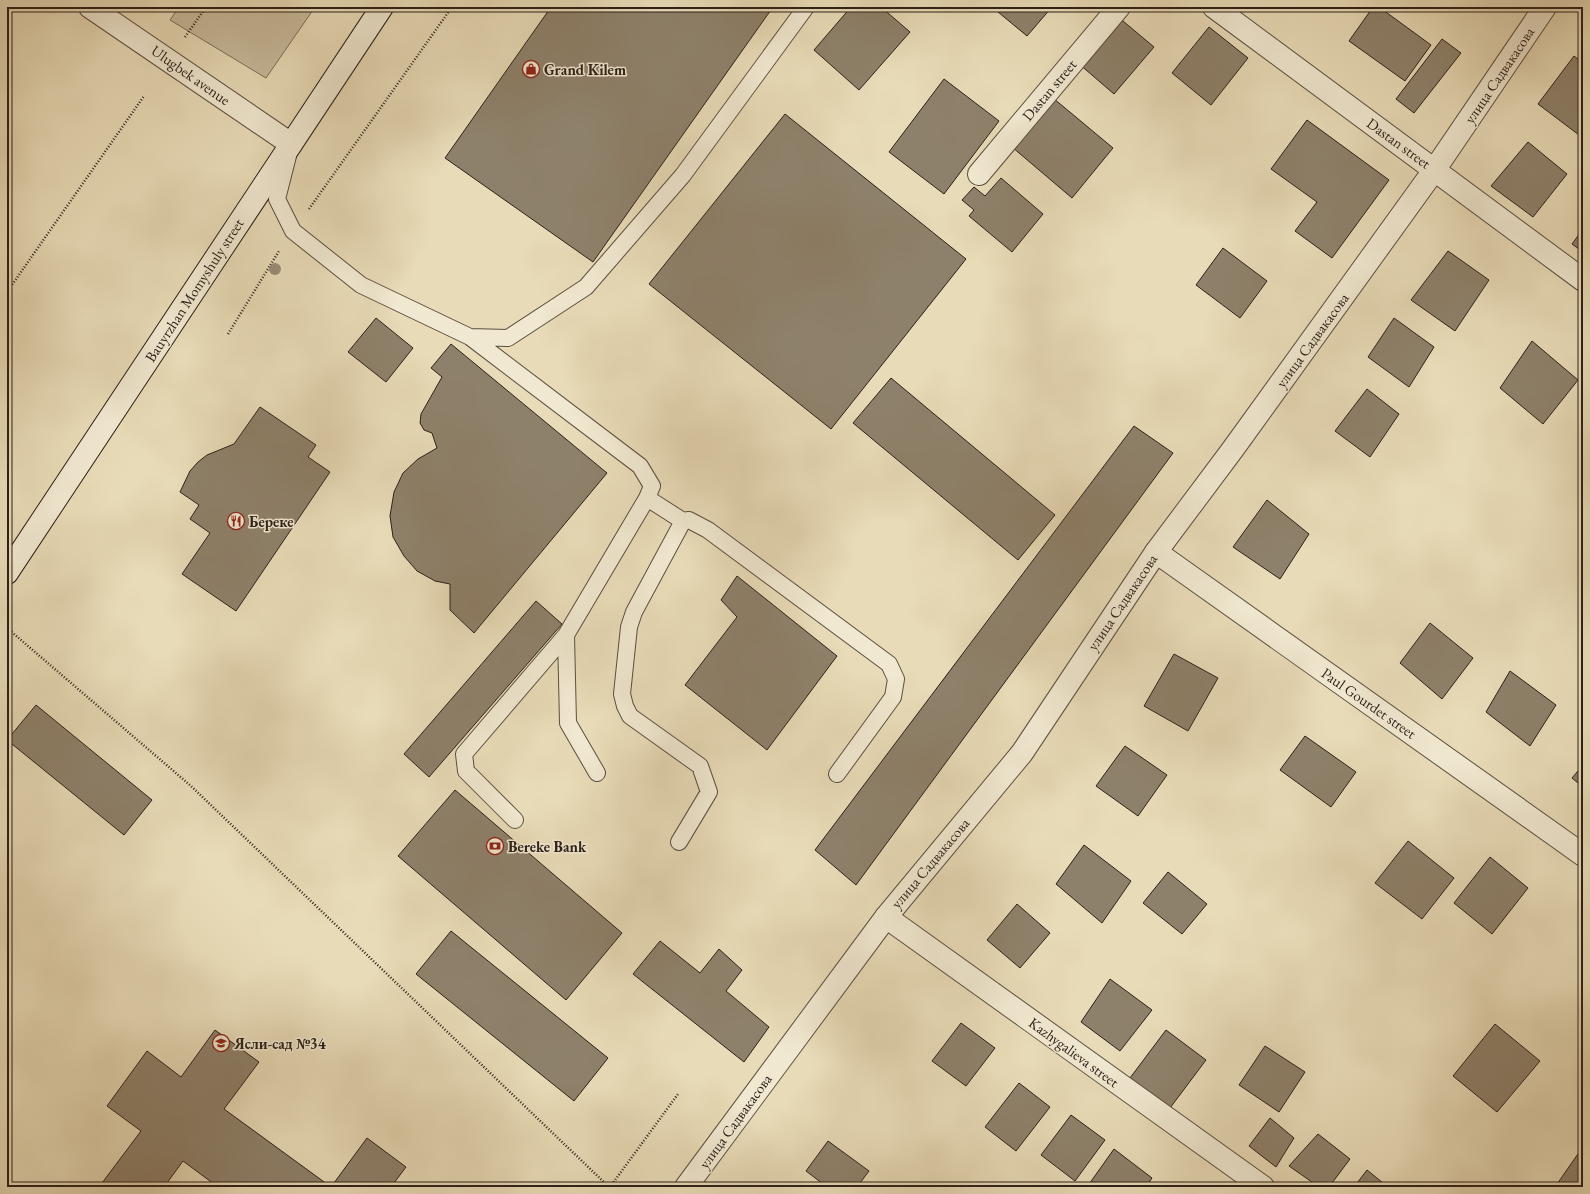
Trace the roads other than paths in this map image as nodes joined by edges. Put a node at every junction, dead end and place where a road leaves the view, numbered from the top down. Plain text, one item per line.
1 (90, 7) edge
2 (382, 7) edge
3 (806, 7) edge
4 (1119, 7) edge
5 (1214, 7) edge
6 (1545, 7) edge
7 (290, 144) junction
8 (1435, 169) junction
9 (979, 174) dead end
10 (1583, 280) edge
11 (470, 337) junction
12 (647, 498) junction
13 (683, 522) junction
14 (1156, 552) junction
15 (7, 573) edge
16 (566, 635) junction
17 (597, 773) dead end
18 (837, 774) dead end
19 (515, 820) dead end
20 (679, 842) dead end
21 (1583, 855) edge
22 (886, 917) junction
23 (686, 1187) edge
24 (1263, 1187) edge

1 - 7 street, Ulugbek avenue
2 - 7 street, Bauyrzhan Momyshuly street
3 - 11 lane
4 - 9 street, Dastan street
5 - 8 street, Dastan street
6 - 8 street, улица Садвакасова
7 - 11 lane
7 - 15 street, Bauyrzhan Momyshuly street
8 - 10 street, Dastan street
8 - 14 street, улица Садвакасова
11 - 12 lane
12 - 13 lane
12 - 16 lane
13 - 18 lane
13 - 20 lane
14 - 21 street, Paul Gourdet street
14 - 22 street, улица Садвакасова
16 - 17 lane
16 - 19 lane
22 - 23 street, улица Садвакасова
22 - 24 street, Kazhygalieva street

